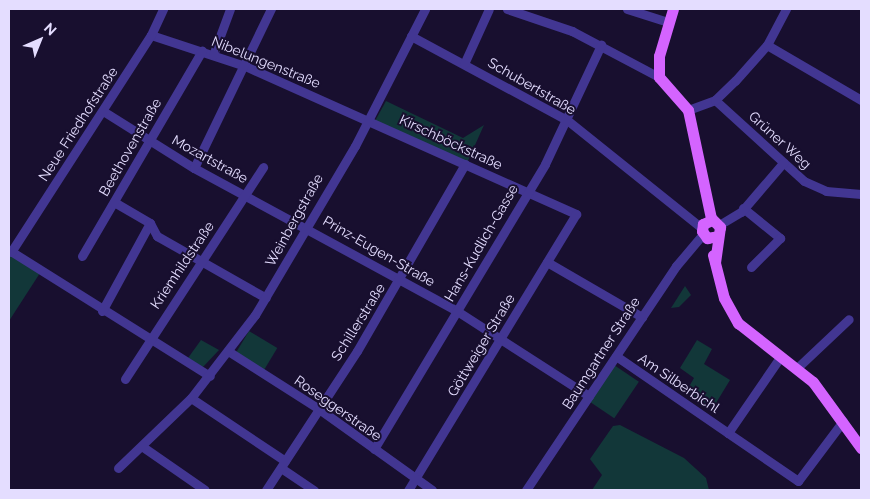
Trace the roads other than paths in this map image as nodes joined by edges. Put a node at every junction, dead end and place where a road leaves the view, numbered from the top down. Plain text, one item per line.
1 (163, 9) edge
2 (230, 9) edge
3 (271, 9) edge
4 (425, 9) edge
5 (490, 9) edge
6 (507, 9) edge
7 (627, 9) edge
8 (673, 9) edge
9 (786, 9) edge
10 (639, 11) edge
11 (668, 22) junction
12 (151, 35) junction
13 (411, 36) junction
14 (601, 45) junction
15 (768, 45) junction
16 (202, 51) junction
17 (213, 55) junction
18 (464, 64) junction
19 (245, 66) junction
20 (660, 77) junction
21 (715, 100) junction
22 (861, 100) edge
23 (688, 110) junction
24 (103, 111) junction
25 (369, 120) junction
26 (567, 120) junction
27 (150, 140) junction
28 (783, 163) junction
29 (466, 164) junction
30 (263, 167) dead end
31 (194, 168) junction
32 (527, 192) junction
33 (245, 194) junction
34 (861, 194) edge
35 (114, 202) junction
36 (743, 208) junction
37 (576, 214) joint
38 (150, 223) junction
39 (306, 225) junction
40 (711, 230) junction
41 (10, 251) edge
42 (82, 256) dead end
43 (547, 262) junction
44 (202, 263) junction
45 (751, 266) dead end
46 (401, 279) junction
47 (266, 298) junction
48 (102, 311) junction
49 (457, 311) junction
50 (642, 317) junction
51 (849, 319) dead end
52 (149, 339) junction
53 (500, 340) junction
54 (228, 351) junction
55 (616, 356) junction
56 (781, 356) junction
57 (797, 368) junction
58 (210, 376) junction
59 (125, 379) dead end
60 (589, 396) junction
61 (191, 398) junction
62 (320, 409) junction
63 (843, 421) junction
64 (728, 432) junction
65 (143, 447) junction
66 (861, 448) edge
67 (374, 449) junction
68 (283, 465) junction
69 (118, 468) dead end
70 (415, 479) junction
71 (205, 490) edge
72 (266, 490) edge
73 (314, 490) edge
74 (408, 490) edge
75 (432, 490) edge
76 (526, 490) edge

1 - 12 street, Neue Friedhofstraße
2 - 17 street
3 - 19 street
4 - 13 street, Weinbergstraße
5 - 18 street
6 - 14 street
7 - 10 street
8 - 11 main road
9 - 15 street
10 - 11 street
11 - 20 main road
12 - 16 street, Nibelungenstraße
12 - 24 street, Neue Friedhofstraße
13 - 18 street, Schubertstraße
13 - 25 street, Weinbergstraße
14 - 20 street
14 - 26 street, Hans-Kudlich-Gasse
15 - 21 street
15 - 22 street
16 - 17 street, Nibelungenstraße
16 - 27 street, Beethovenstraße
17 - 19 street, Nibelungenstraße
18 - 26 street, Schubertstraße
19 - 25 street, Nibelungenstraße
19 - 31 street
20 - 23 main road
21 - 23 street
21 - 28 street, Grüner Weg
23 - 40 main road
24 - 27 street, Mozartstraße
24 - 41 street, Neue Friedhofstraße
25 - 29 street, Kirschböckstraße
25 - 39 street, Weinbergstraße
26 - 32 street, Hans-Kudlich-Gasse
26 - 40 street, Schubertstraße
27 - 31 street, Mozartstraße
27 - 35 street, Beethovenstraße
28 - 34 street, Grüner Weg
28 - 36 street, Baumgartner Straße
29 - 32 street, Kirschböckstraße
29 - 46 street, Schillerstraße
30 - 33 street, Kriemhildstraße
31 - 33 street, Mozartstraße
32 - 37 street, Kirschböckstraße
32 - 49 street, Hans-Kudlich-Gasse
33 - 39 street, Mozartstraße
33 - 44 street, Kriemhildstraße
35 - 38 street
35 - 42 street, Beethovenstraße
36 - 40 street, Baumgartner Straße
36 - 45 street
37 - 43 street, Göttweiger Straße
38 - 44 street
38 - 48 street
39 - 46 street, Prinz-Eugen-Straße
39 - 47 street, Weinbergstraße
40 - 50 street, Baumgartner Straße
40 - 56 main road
41 - 48 street
43 - 50 street
43 - 53 street, Göttweiger Straße
44 - 47 street
44 - 52 street, Kriemhildstraße
46 - 49 street, Prinz-Eugen-Straße
46 - 62 street, Schillerstraße
47 - 54 street, Weinbergstraße
48 - 52 street
49 - 53 street, Prinz-Eugen-Straße
49 - 67 street, Hans-Kudlich-Gasse
50 - 55 street, Baumgartner Straße
51 - 57 street
52 - 58 street
52 - 59 street, Kriemhildstraße
53 - 60 street, Prinz-Eugen-Straße
53 - 70 street, Göttweiger Straße
54 - 58 street, Weinbergstraße
54 - 62 street, Roseggerstraße
55 - 60 street, Baumgartner Straße
55 - 64 street, Am Silberbichl
56 - 57 main road
56 - 64 street
57 - 63 main road
58 - 61 street, Weinbergstraße
60 - 76 street, Baumgartner Straße
61 - 65 street, Weinbergstraße
61 - 68 street
62 - 67 street, Roseggerstraße
62 - 68 street, Schillerstraße
63 - 64 street, Am Silberbichl
63 - 66 main road
65 - 69 street, Weinbergstraße
65 - 71 street
67 - 70 street, Roseggerstraße
68 - 72 street, Schillerstraße
68 - 73 street
70 - 74 street, Göttweiger Straße
70 - 75 street, Roseggerstraße

